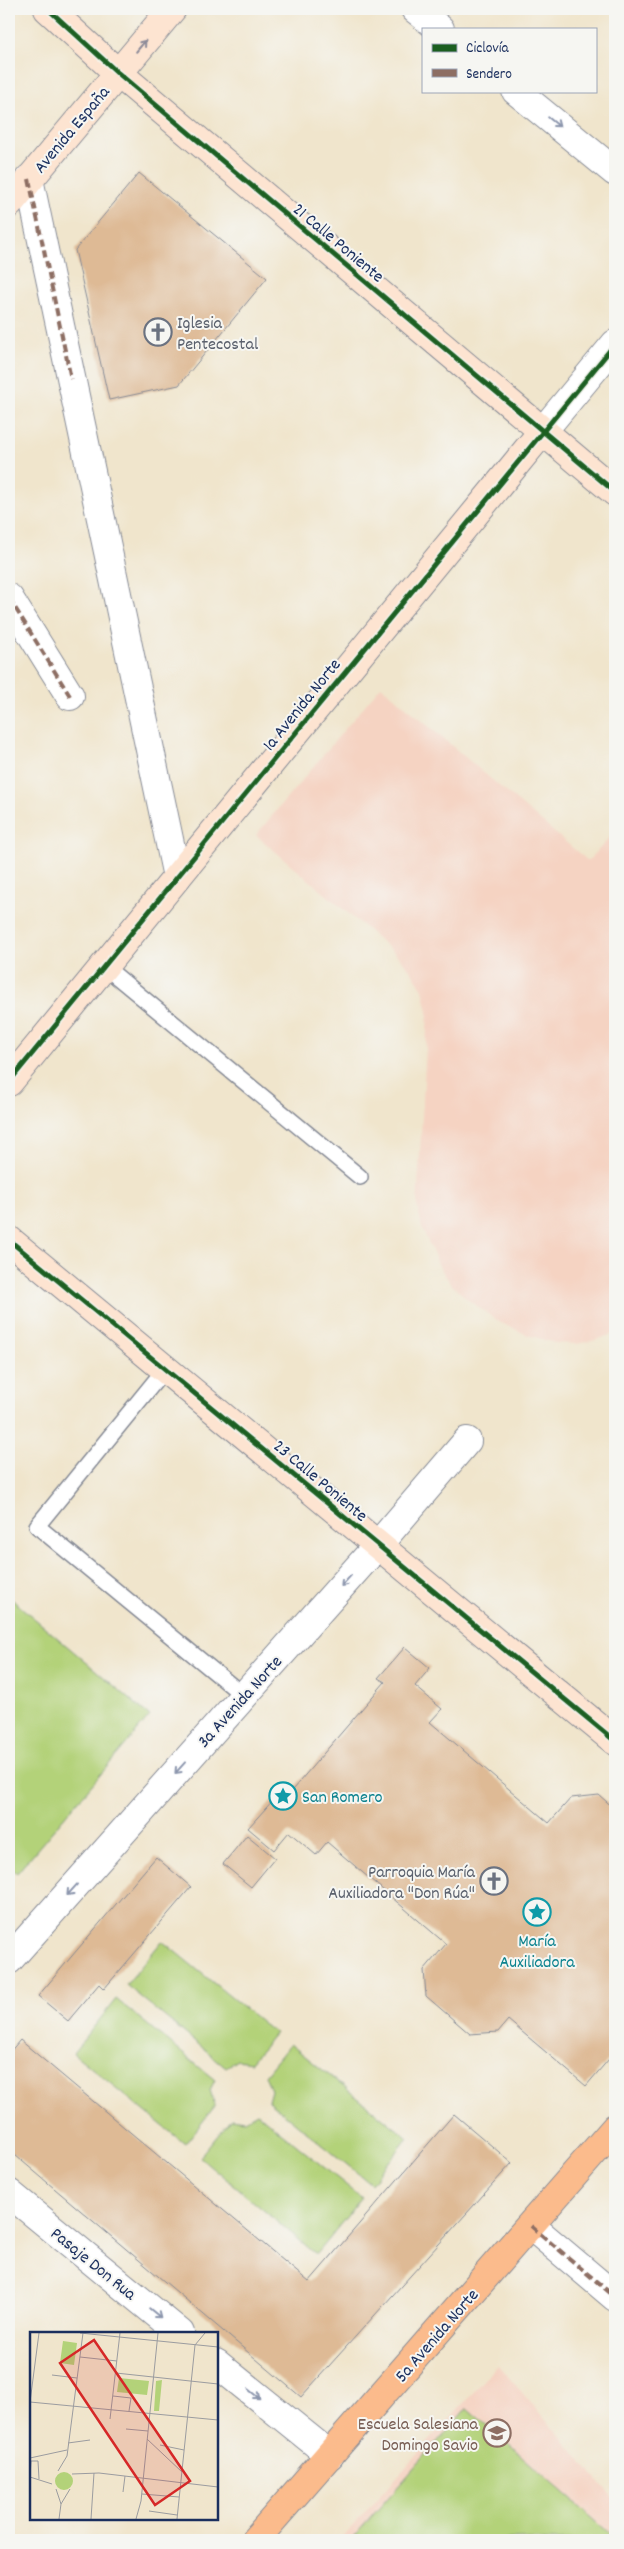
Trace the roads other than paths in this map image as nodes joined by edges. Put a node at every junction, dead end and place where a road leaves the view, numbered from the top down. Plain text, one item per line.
1 (48, 9) edge
2 (172, 9) edge
3 (415, 9) edge
4 (439, 28) edge
5 (118, 73) junction
6 (517, 92) edge
7 (615, 172) edge
8 (29, 179) junction
9 (9, 204) edge
10 (615, 344) edge
11 (542, 432) junction
12 (615, 492) edge
13 (9, 598) edge
14 (70, 696) dead end
15 (177, 877) junction
16 (104, 966) junction
17 (9, 1082) edge
18 (360, 1177) dead end
19 (9, 1240) edge
20 (165, 1369) junction
21 (467, 1441) dead end
22 (378, 1545) junction
23 (244, 1696) junction
24 (615, 1741) edge
25 (9, 1960) edge
26 (615, 2128) edge
27 (9, 2193) edge
28 (531, 2226) junction
29 (615, 2297) edge
30 (179, 2332) edge
31 (218, 2365) edge
32 (330, 2456) junction
33 (255, 2540) edge

1 - 5 street, 21 Calle Poniente
5 -> 2 street, Avenida España
3 - 4 street
5 - 8 street, Avenida España
5 - 11 street, 21 Calle Poniente
6 -> 7 street
8 - 9 street, Avenida España
8 - 15 street
10 - 11 street, 1a Avenida Norte
11 - 12 street, 21 Calle Poniente
11 - 15 street, 1a Avenida Norte
13 - 14 street
15 - 16 street, 1a Avenida Norte
16 - 17 street, 1a Avenida Norte
16 - 18 lane
19 - 20 street, 23 Calle Poniente
20 - 22 street, 23 Calle Poniente
20 - 23 lane
21 - 22 street, 3a Avenida Norte
22 -> 23 street, 3a Avenida Norte
22 - 24 street, 23 Calle Poniente
23 -> 25 street, 3a Avenida Norte
26 - 28 main road, 5a Avenida Norte
27 -> 30 street, Pasaje Don Rua
28 - 29 street
28 - 32 main road, 5a Avenida Norte
31 -> 32 street
32 - 33 main road, 5a Avenida Norte

